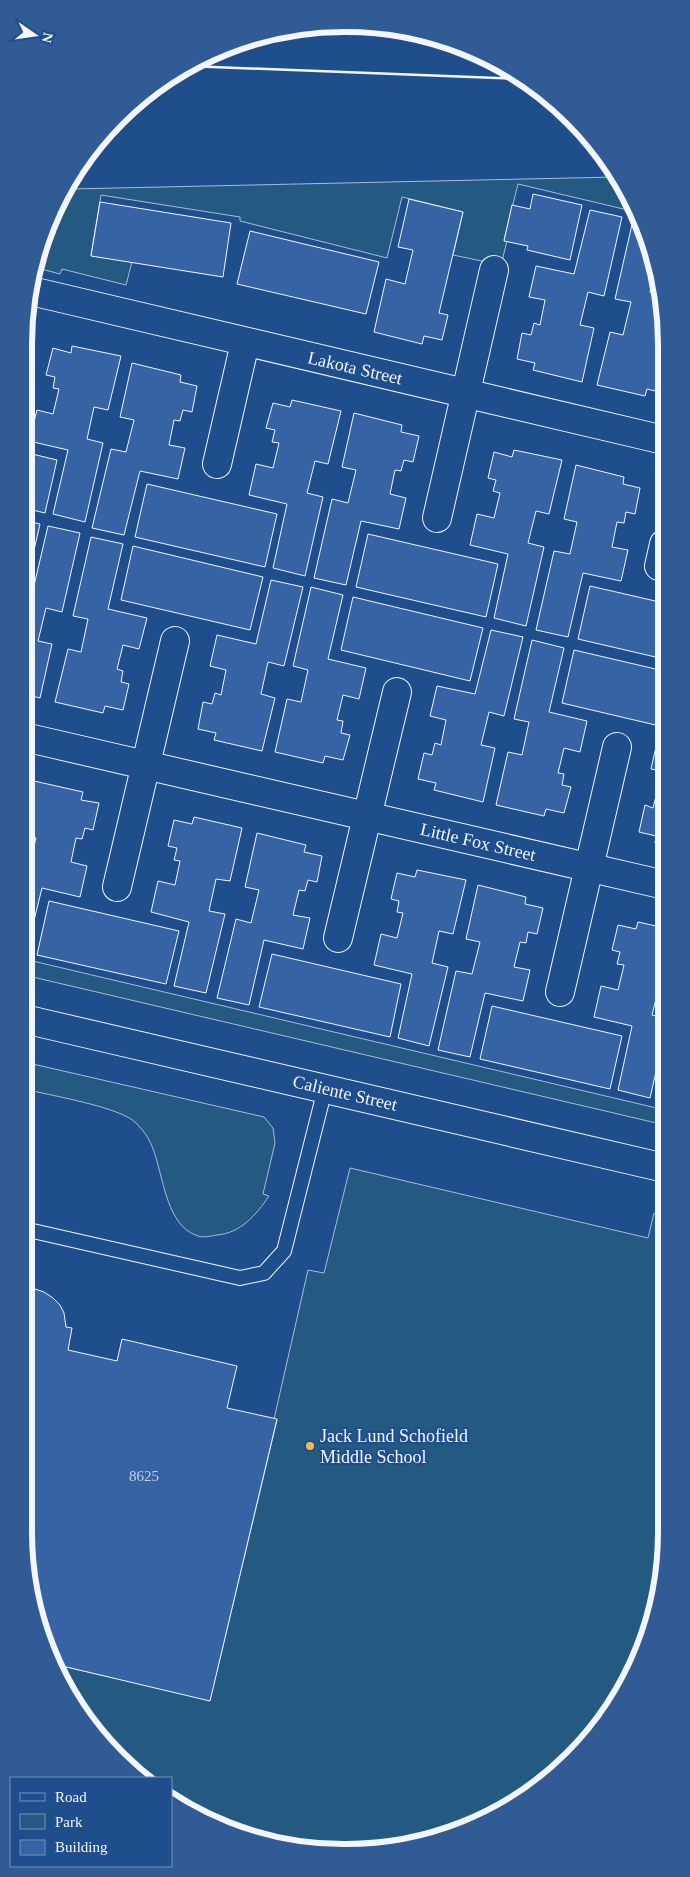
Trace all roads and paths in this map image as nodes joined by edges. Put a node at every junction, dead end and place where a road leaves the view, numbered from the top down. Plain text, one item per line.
1 (494, 270) dead end
2 (37, 293) edge
3 (245, 342) junction
4 (465, 394) junction
5 (658, 439) edge
6 (217, 464) dead end
7 (437, 518) dead end
8 (175, 640) dead end
9 (397, 692) dead end
10 (32, 739) edge
11 (617, 746) dead end
12 (146, 765) junction
13 (367, 816) junction
14 (589, 868) junction
15 (658, 883) edge
16 (117, 887) dead end
17 (338, 938) dead end
18 (560, 992) dead end
19 (32, 1021) edge
20 (324, 1089) junction
21 (658, 1166) edge
22 (32, 1231) edge

1 - 4 street
2 - 3 street, Lakota Street
3 - 4 street, Lakota Street
3 - 6 street
4 - 5 street, Lakota Street
4 - 7 street
8 - 12 street
9 - 13 street
10 - 12 street, Little Fox Street
11 - 14 street
12 - 13 street, Little Fox Street
12 - 16 street
13 - 14 street, Little Fox Street
13 - 17 street
14 - 15 street, Little Fox Street
14 - 18 street
19 - 20 street, Caliente Street
20 - 21 street, Caliente Street
20 - 22 lane

